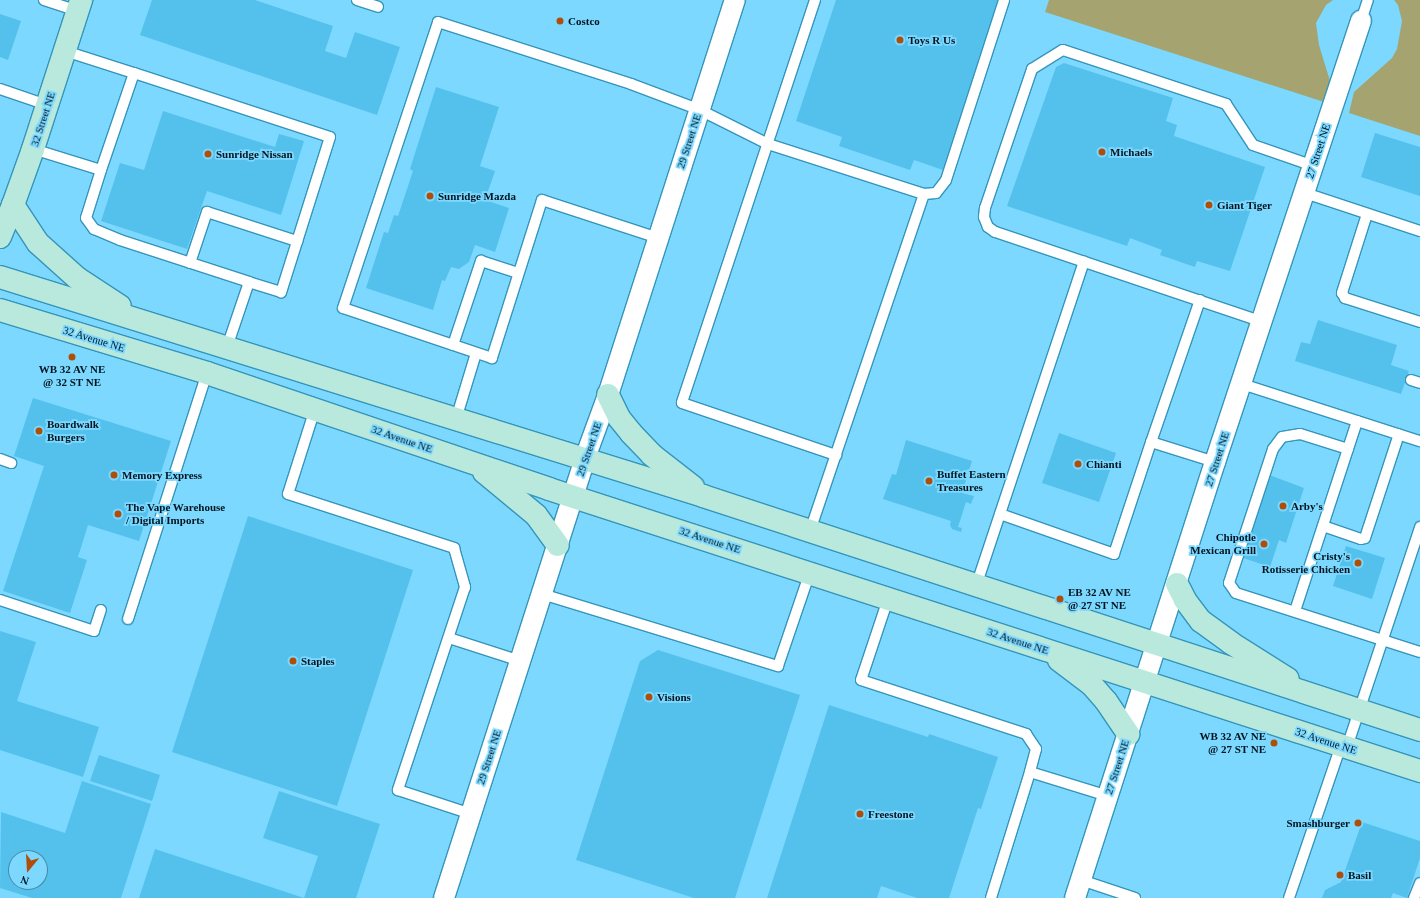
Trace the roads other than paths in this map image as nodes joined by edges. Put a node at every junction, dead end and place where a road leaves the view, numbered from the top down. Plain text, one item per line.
1 (44, 0) edge
2 (357, 0) edge
3 (735, 0) edge
4 (815, 0) edge
5 (1004, 0) edge
6 (1368, 0) edge
7 (80, 5) edge
8 (378, 7) dead end
9 (1361, 21) joint
10 (65, 51) junction
11 (134, 73) junction
12 (0, 89) edge
13 (47, 105) junction
14 (700, 110) junction
15 (768, 144) junction
16 (33, 149) junction
17 (1314, 166) junction
18 (101, 170) junction
19 (1305, 193) junction
20 (924, 194) junction
21 (14, 205) junction
22 (1367, 214) junction
23 (1420, 231) edge
24 (0, 237) edge
25 (658, 238) junction
26 (297, 241) junction
27 (1084, 262) junction
28 (190, 263) junction
29 (518, 273) junction
30 (0, 276) edge
31 (249, 282) junction
32 (1200, 300) junction
33 (0, 310) edge
34 (142, 320) junction
35 (1263, 322) junction
36 (1420, 322) edge
37 (453, 345) junction
38 (227, 347) junction
39 (476, 353) junction
40 (207, 373) junction
41 (1242, 384) junction
42 (608, 395) junction
43 (315, 408) junction
44 (456, 419) junction
45 (1357, 421) junction
46 (1398, 434) junction
47 (1420, 441) edge
48 (1151, 442) junction
49 (1348, 449) junction
50 (836, 455) junction
51 (585, 458) junction
52 (0, 459) edge
53 (1215, 462) junction
54 (11, 463) dead end
55 (474, 464) junction
56 (574, 496) junction
57 (704, 496) junction
58 (1000, 514) junction
59 (1323, 526) junction
60 (1420, 527) edge
61 (810, 530) junction
62 (558, 545) junction
63 (810, 572) junction
64 (1177, 584) junction
65 (976, 586) junction
66 (542, 594) junction
67 (888, 599) junction
68 (0, 600) edge
69 (101, 610) dead end
70 (1294, 611) junction
71 (128, 619) dead end
72 (449, 638) junction
73 (1382, 640) junction
74 (1156, 645) junction
75 (1047, 650) junction
76 (1420, 652) edge
77 (520, 661) junction
78 (1145, 682) junction
79 (1316, 697) junction
80 (1359, 711) junction
81 (1420, 730) edge
82 (1128, 734) junction
83 (1347, 747) junction
84 (1420, 771) edge
85 (1030, 772) junction
86 (1108, 796) junction
87 (471, 814) junction
88 (1420, 883) edge
89 (1078, 889) edge
90 (444, 898) edge
91 (991, 898) edge
92 (1136, 898) edge
93 (1289, 898) edge
94 (1414, 898) edge

1 - 7 lane
2 - 8 lane
3 - 14 street, 29 Street NE
4 - 15 lane
5 - 20 lane
6 - 9 lane
7 - 10 main road, 32 Street NE
9 - 17 street, 27 Street NE
10 - 11 lane
10 - 13 main road, 32 Street NE
11 - 18 lane
11 - 26 lane
12 - 13 lane
13 - 16 main road, 32 Street NE
14 - 15 lane
14 - 25 street, 29 Street NE
14 - 37 lane
15 - 20 lane
15 - 50 lane
16 - 18 lane
16 - 21 main road, 32 Street NE
17 - 19 street, 27 Street NE
17 - 27 lane
18 - 28 lane
19 - 22 lane
19 - 35 street, 27 Street NE
20 - 50 lane
21 - 24 main road, 32 Street NE
21 - 34 main road
22 - 23 lane
22 - 36 lane
25 - 29 lane
25 - 42 street, 29 Street NE
26 - 28 lane
26 - 31 lane
27 - 32 lane
27 - 58 lane
28 - 31 lane
29 - 37 lane
29 - 39 lane
30 - 34 main road
31 - 38 lane
32 - 35 lane
32 - 48 lane
33 - 40 main road, 32 Avenue NE
34 - 38 main road
35 - 41 street, 27 Street NE
37 - 39 lane
38 - 44 main road
39 - 44 lane
40 - 43 main road, 32 Avenue NE
40 - 71 lane
41 - 45 lane
41 - 53 street, 27 Street NE
42 - 51 street, 29 Street NE
42 - 57 main road
43 - 55 main road, 32 Avenue NE
43 - 72 lane
44 - 51 main road
45 - 46 lane
45 - 49 lane
46 - 47 lane
46 - 59 lane
48 - 53 lane
48 - 58 lane
49 - 59 lane
49 - 70 lane
50 - 61 lane
51 - 56 street, 29 Street NE
51 - 57 main road
52 - 54 lane
53 - 64 street, 27 Street NE
55 - 56 main road, 32 Avenue NE
55 - 62 main road
56 - 62 street, 29 Street NE
56 - 63 main road, 32 Avenue NE
57 - 61 main road
58 - 65 lane
59 - 70 lane
60 - 73 lane
61 - 65 main road
62 - 66 street, 29 Street NE
63 - 66 lane
63 - 67 main road, 32 Avenue NE
64 - 74 street, 27 Street NE
64 - 79 main road
65 - 74 main road
66 - 77 street, 29 Street NE
67 - 75 main road, 32 Avenue NE
67 - 85 lane
68 - 69 lane
70 - 73 lane
72 - 77 lane
72 - 87 lane
73 - 76 lane
73 - 80 lane
74 - 78 street, 27 Street NE
74 - 79 main road
75 - 78 main road, 32 Avenue NE
75 - 82 main road
77 - 87 street, 29 Street NE
78 - 82 street, 27 Street NE
78 - 83 main road, 32 Avenue NE
79 - 80 main road
80 - 81 main road
80 - 83 lane
82 - 86 street, 27 Street NE
83 - 84 main road, 32 Avenue NE
83 - 93 lane
85 - 86 lane
85 - 91 lane
86 - 89 street, 27 Street NE
87 - 90 street, 29 Street NE
88 - 94 lane
89 - 92 lane

